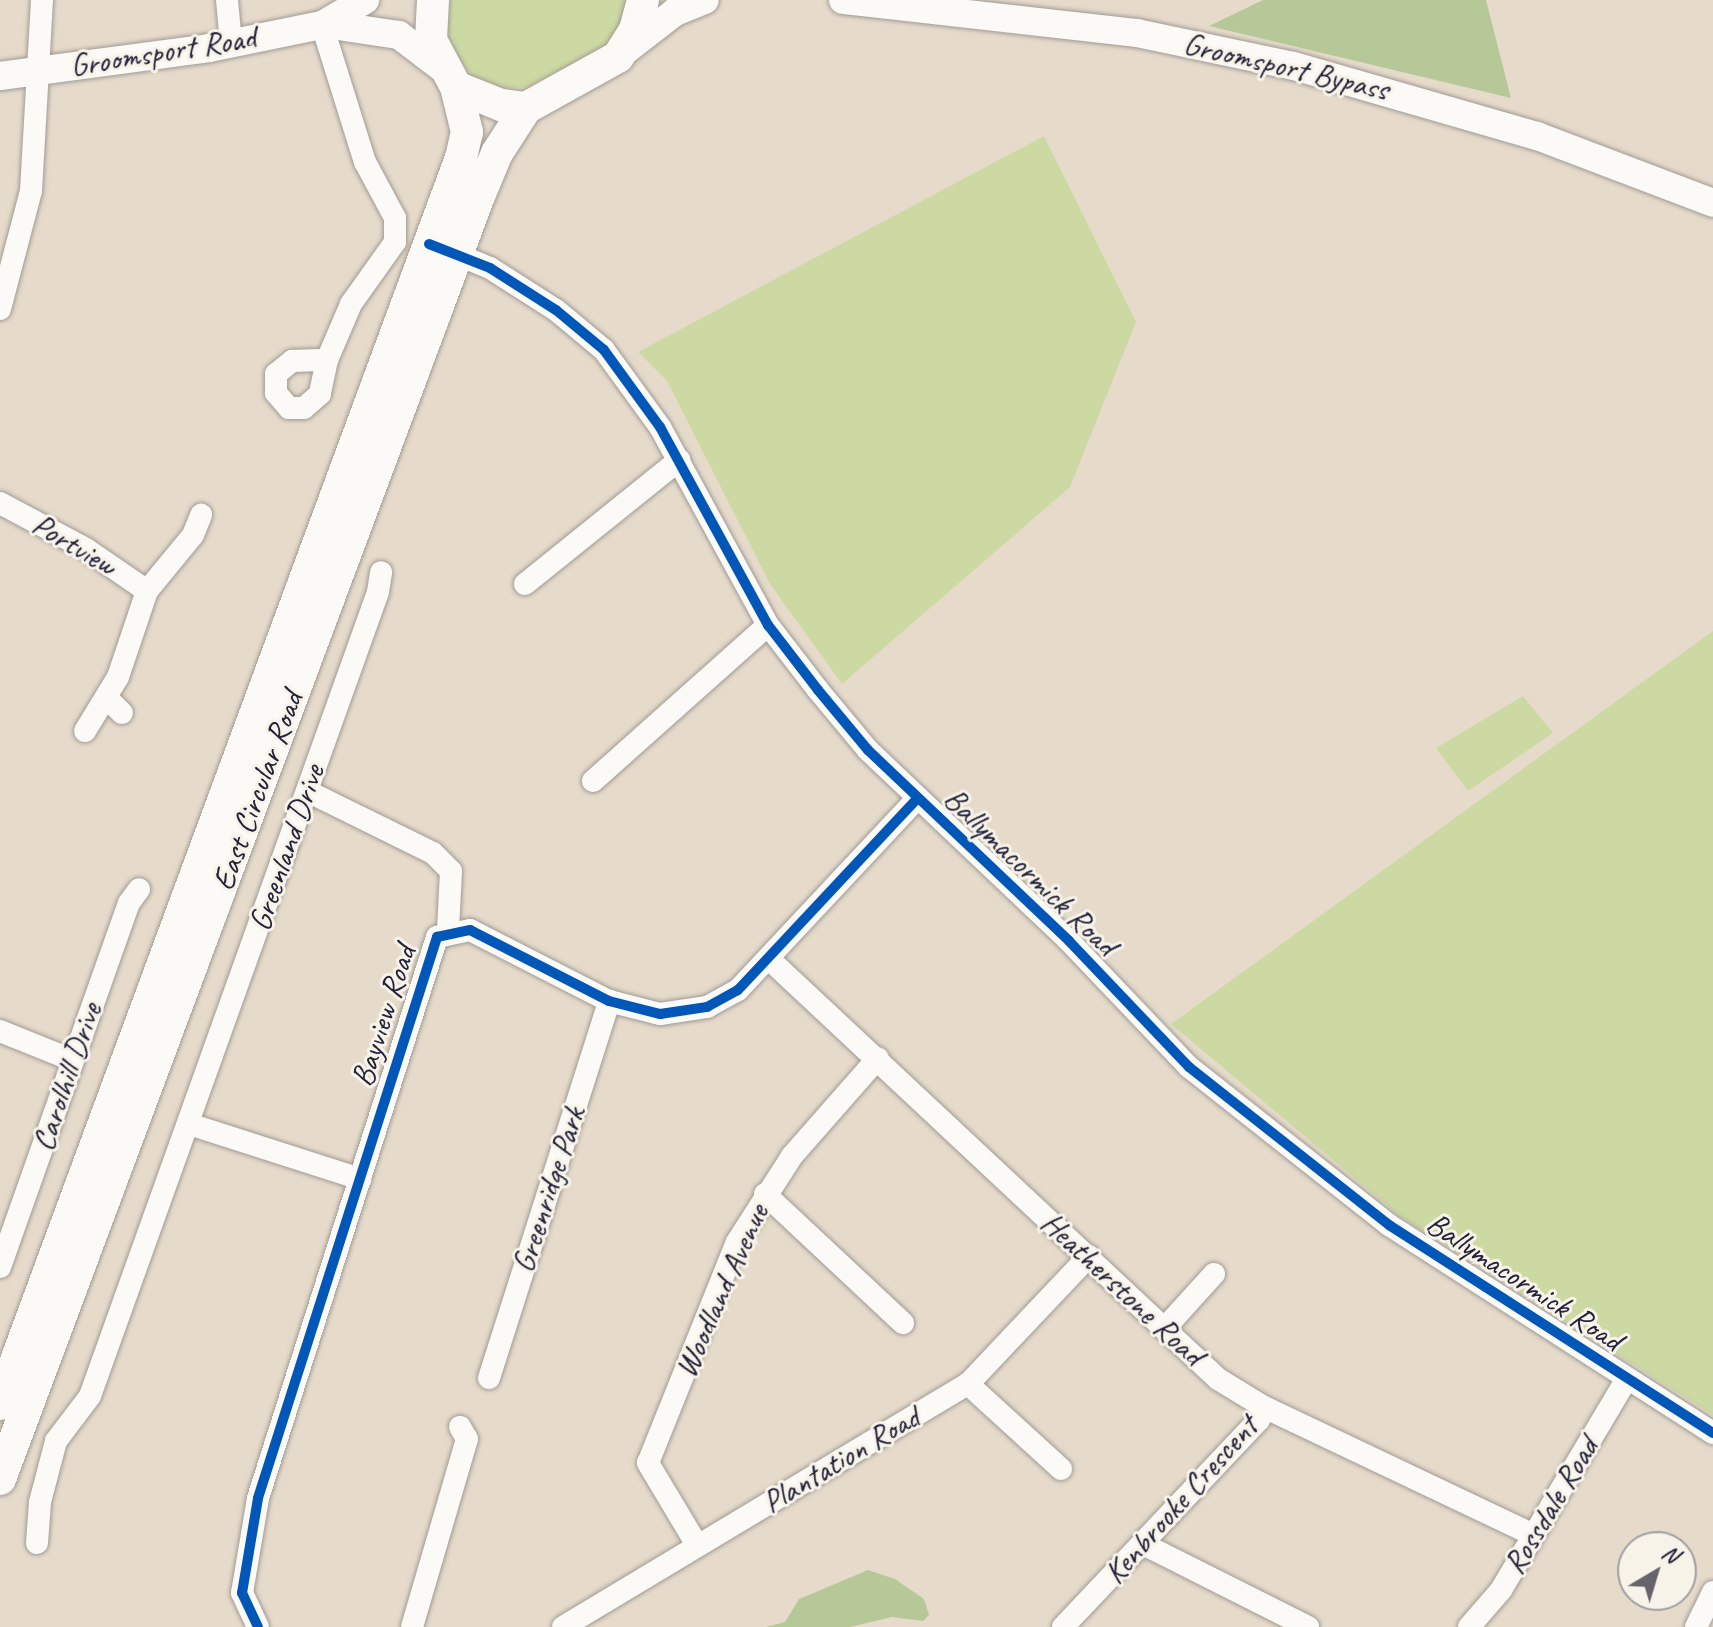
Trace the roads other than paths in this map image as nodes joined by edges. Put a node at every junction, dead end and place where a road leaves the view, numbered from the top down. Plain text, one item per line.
1 (42, 0) edge
2 (227, 0) edge
3 (365, 0) edge
4 (433, 0) edge
5 (643, 0) edge
6 (705, 0) edge
7 (843, 0) edge
8 (323, 24) junction
9 (231, 44) junction
10 (618, 57) junction
11 (39, 71) junction
12 (0, 76) edge
13 (449, 77) junction
14 (526, 108) junction
15 (1713, 203) edge
16 (429, 244) junction
17 (461, 256) junction
18 (0, 309) edge
19 (327, 360) dead end
20 (679, 460) junction
21 (0, 503) edge
22 (201, 531) dead end
23 (381, 572) dead end
24 (525, 584) dead end
25 (147, 591) junction
26 (768, 625) junction
27 (85, 731) dead end
28 (593, 781) dead end
29 (307, 791) junction
30 (917, 799) junction
31 (139, 889) dead end
32 (448, 931) junction
33 (769, 959) junction
34 (609, 1001) junction
35 (0, 1031) edge
36 (878, 1058) junction
37 (72, 1060) junction
38 (189, 1124) junction
39 (360, 1179) junction
40 (765, 1194) junction
41 (1089, 1256) junction
42 (0, 1267) edge
43 (1214, 1274) dead end
44 (903, 1323) dead end
45 (1165, 1328) junction
46 (489, 1378) dead end
47 (1626, 1380) junction
48 (968, 1384) junction
49 (0, 1404) edge
50 (1264, 1407) junction
51 (460, 1427) dead end
52 (1713, 1433) edge
53 (1061, 1469) dead end
54 (0, 1479) edge
55 (45, 1532) dead end
56 (1533, 1535) junction
57 (1143, 1544) junction
58 (697, 1545) junction
59 (1713, 1592) edge
60 (258, 1627) edge
61 (412, 1627) edge
62 (563, 1627) edge
63 (1063, 1627) edge
64 (1308, 1627) edge
65 (1469, 1627) edge
66 (1696, 1627) edge

1 - 11 street
2 - 9 street
3 - 8 main road
4 - 13 highway, East Circular Road
5 - 10 highway
6 - 10 main road
7 - 15 main road, Groomsport Bypass
8 - 9 main road, Groomsport Road
8 - 13 main road
8 - 19 street
9 - 11 main road, Groomsport Road
10 - 14 highway
11 - 12 main road, Groomsport Road
11 - 18 street
13 - 14 highway
13 - 16 highway, East Circular Road
14 - 17 highway, East Circular Road
16 - 17 street, Ballymacormick Road
16 - 49 highway, East Circular Road
17 - 20 street, Ballymacormick Road
17 - 54 highway, East Circular Road
20 - 24 street
20 - 26 street, Ballymacormick Road
21 - 25 street, Portview
22 - 25 street, Portview
23 - 29 street, Greenland Drive
25 - 27 street, Portview
26 - 28 street
26 - 30 street, Ballymacormick Road
29 - 32 street
29 - 38 street, Greenland Drive
30 - 33 street, Bayview Road
30 - 47 street, Ballymacormick Road
31 - 37 street, Carolhill Drive
32 - 34 street, Bayview Road
32 - 39 street, Bayview Road
33 - 34 street, Bayview Road
33 - 36 street, Heatherstone Road
34 - 46 street, Greenridge Park
35 - 37 street
36 - 40 street, Woodland Avenue
36 - 41 street, Heatherstone Road
37 - 42 street, Carolhill Drive
38 - 39 street
38 - 55 street, Greenland Drive
39 - 60 street, Bayview Road
40 - 44 street
40 - 58 street, Woodland Avenue
41 - 45 street, Heatherstone Road
41 - 48 street, Plantation Road
43 - 45 street
45 - 50 street, Heatherstone Road
47 - 52 street, Ballymacormick Road
47 - 56 street, Rossdale Road
48 - 53 street
48 - 58 street, Plantation Road
50 - 56 street, Heatherstone Road
50 - 57 street, Kenbrooke Crescent
51 - 61 street
56 - 65 street, Rossdale Road
57 - 63 street, Kenbrooke Crescent
57 - 64 street
58 - 62 street, Plantation Road
59 - 66 street

